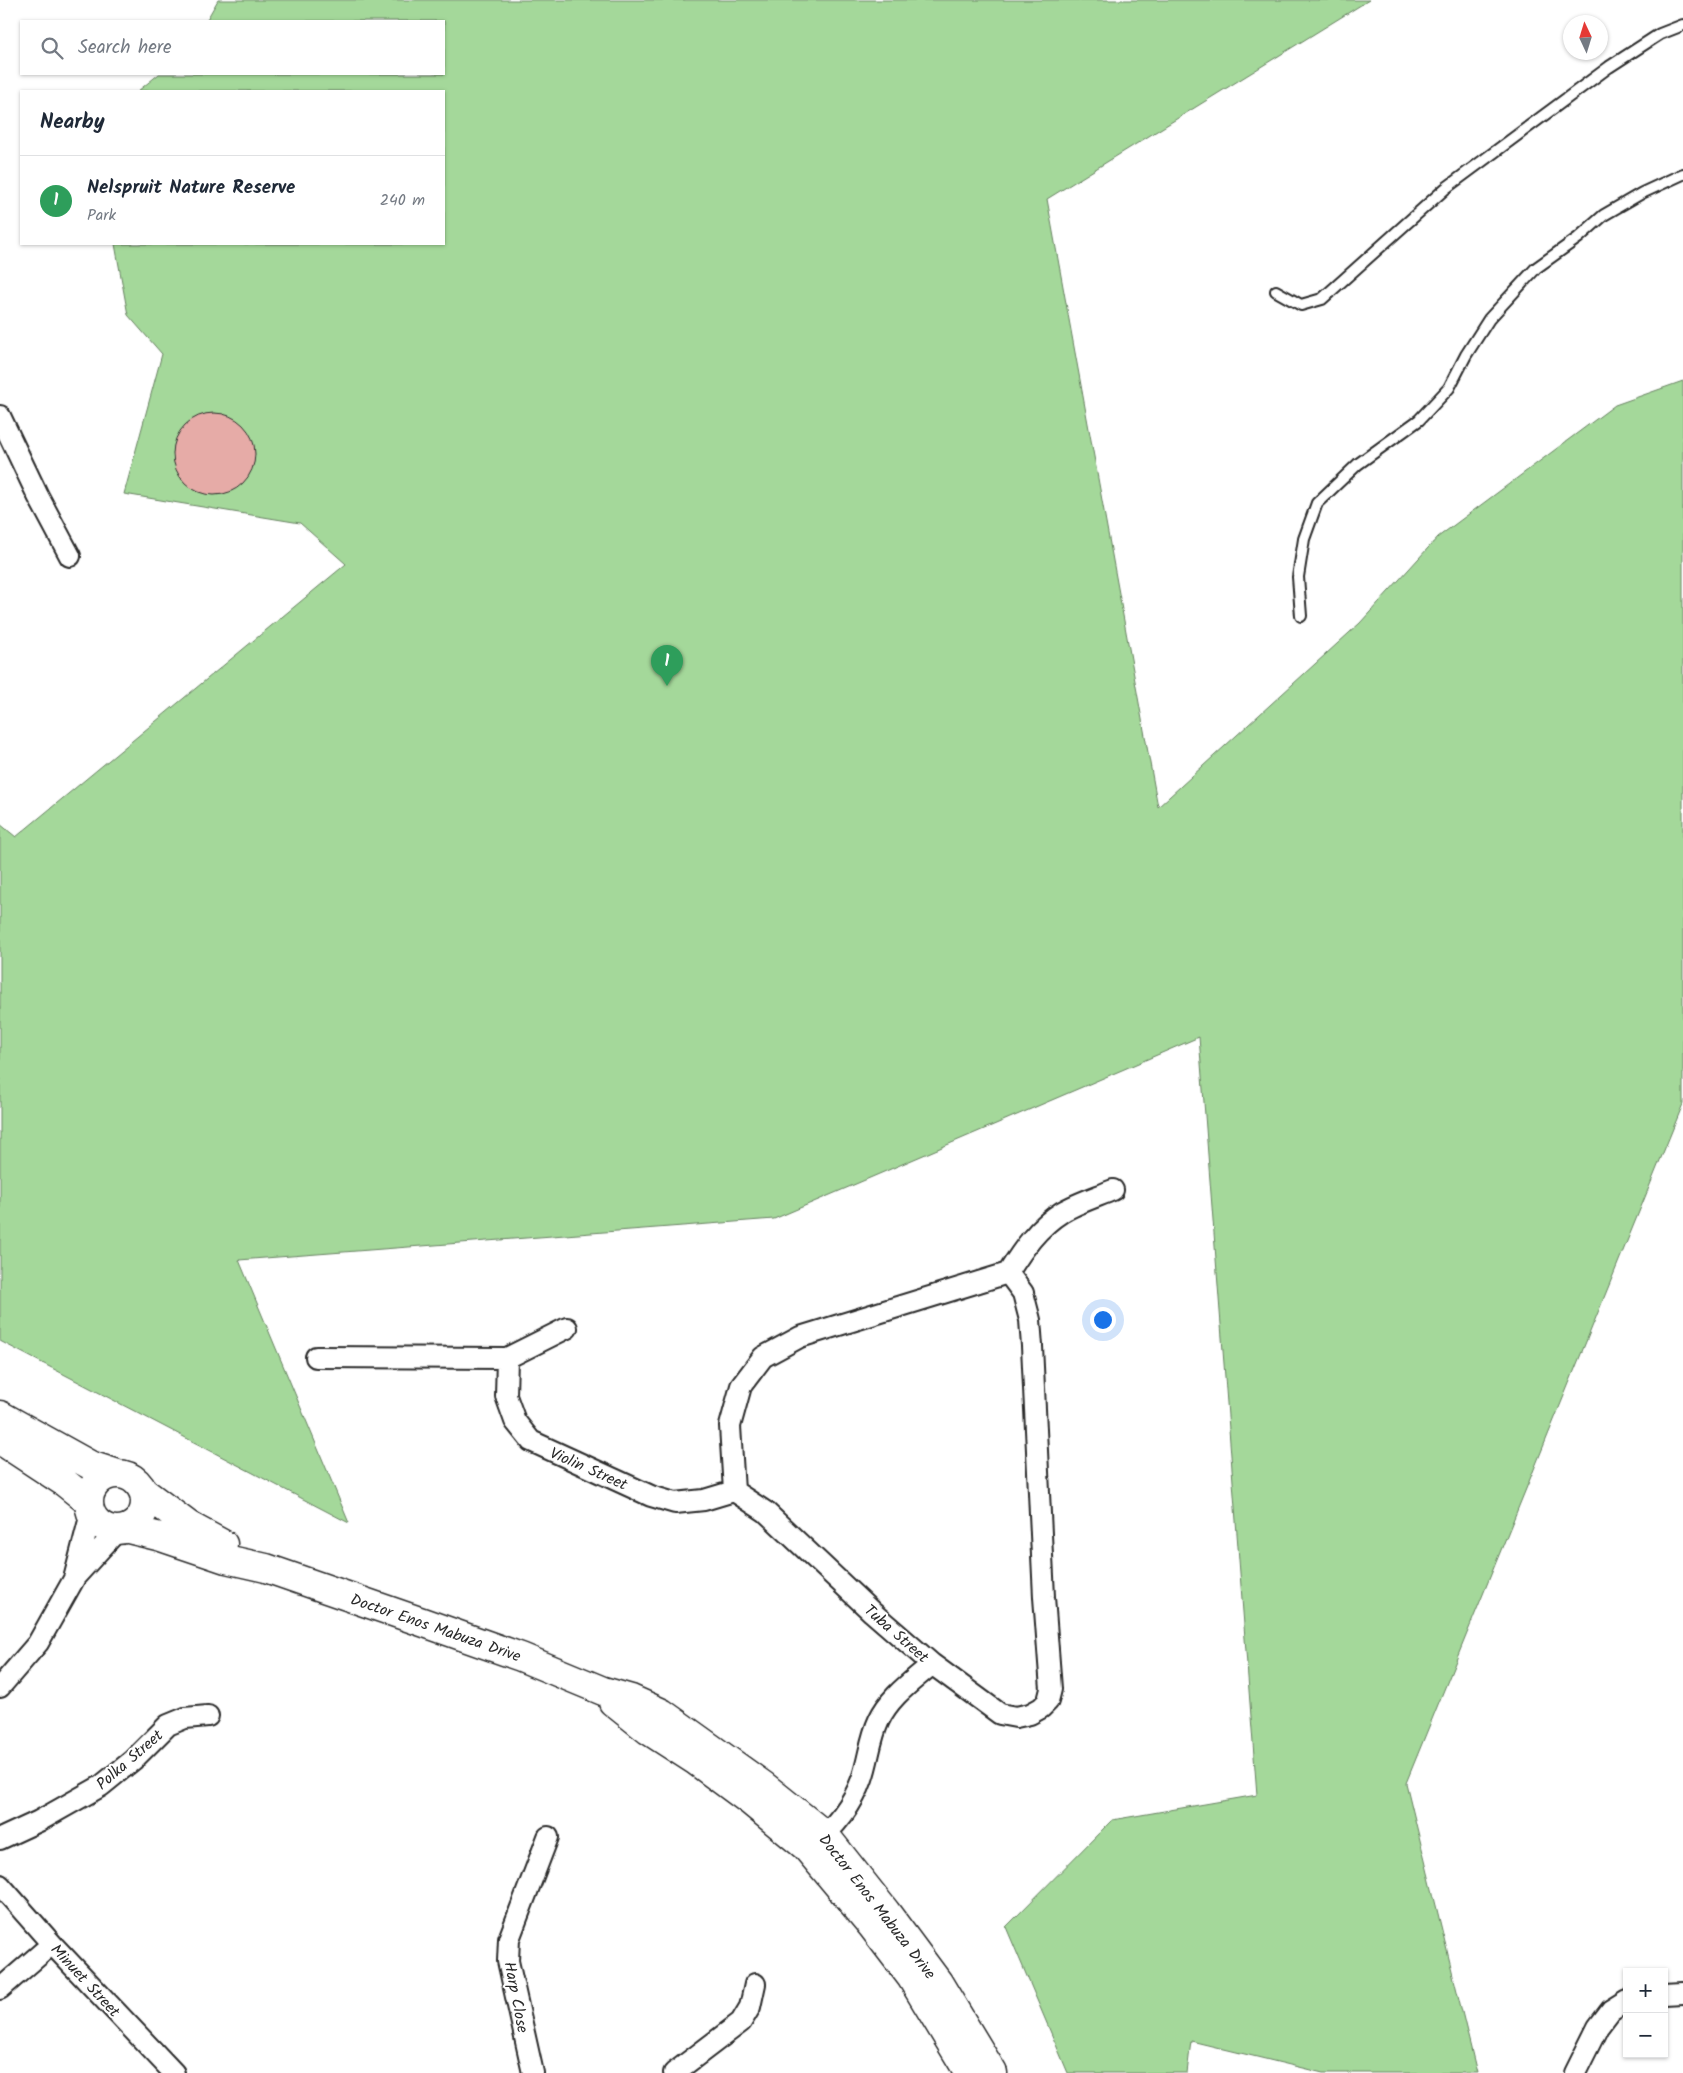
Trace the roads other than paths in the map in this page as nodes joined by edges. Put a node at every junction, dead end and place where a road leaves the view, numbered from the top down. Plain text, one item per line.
1 (1683, 26) edge
2 (1683, 174) edge
3 (1276, 291) dead end
4 (0, 416) edge
5 (70, 556) dead end
6 (1301, 616) dead end
7 (1112, 1190) dead end
8 (1008, 1273) junction
9 (567, 1328) dead end
10 (316, 1356) dead end
11 (508, 1358) junction
12 (0, 1416) edge
13 (0, 1440) edge
14 (118, 1474) junction
15 (734, 1491) junction
16 (144, 1492) junction
17 (90, 1507) junction
18 (123, 1530) junction
19 (266, 1568) junction
20 (74, 1579) junction
21 (932, 1664) junction
22 (0, 1687) edge
23 (208, 1716) dead end
24 (548, 1837) dead end
25 (0, 1839) edge
26 (816, 1841) junction
27 (0, 1885) edge
28 (52, 1944) junction
29 (755, 1984) dead end
30 (0, 1989) edge
31 (1683, 1993) edge
32 (1668, 1994) edge
33 (1623, 2002) edge
34 (174, 2073) edge
35 (533, 2073) edge
36 (674, 2073) edge
37 (969, 2073) edge
38 (993, 2073) edge
39 (1575, 2073) edge

1 - 3 lane
2 - 6 lane
4 - 5 street
7 - 8 street
8 - 15 street
8 - 21 street, Tuba Street
9 - 11 street
10 - 11 street
11 - 15 street, Violin Street
12 - 14 main road
13 - 17 main road
14 - 16 main road
14 - 17 main road
15 - 21 street, Tuba Street
16 - 18 main road
16 - 19 main road, Doctor Enos Mabuza Drive
17 - 18 main road
17 - 20 street
18 - 19 main road, Doctor Enos Mabuza Drive
18 - 20 street
19 - 26 main road, Doctor Enos Mabuza Drive
20 - 22 street
21 - 26 street
23 - 25 street, Polka Street
24 - 35 street, Harp Close
26 - 37 main road, Doctor Enos Mabuza Drive
26 - 38 main road, Doctor Enos Mabuza Drive
27 - 28 street, Minuet Street
28 - 30 street
28 - 34 street, Minuet Street
29 - 36 street
31 - 32 street
33 - 39 street

